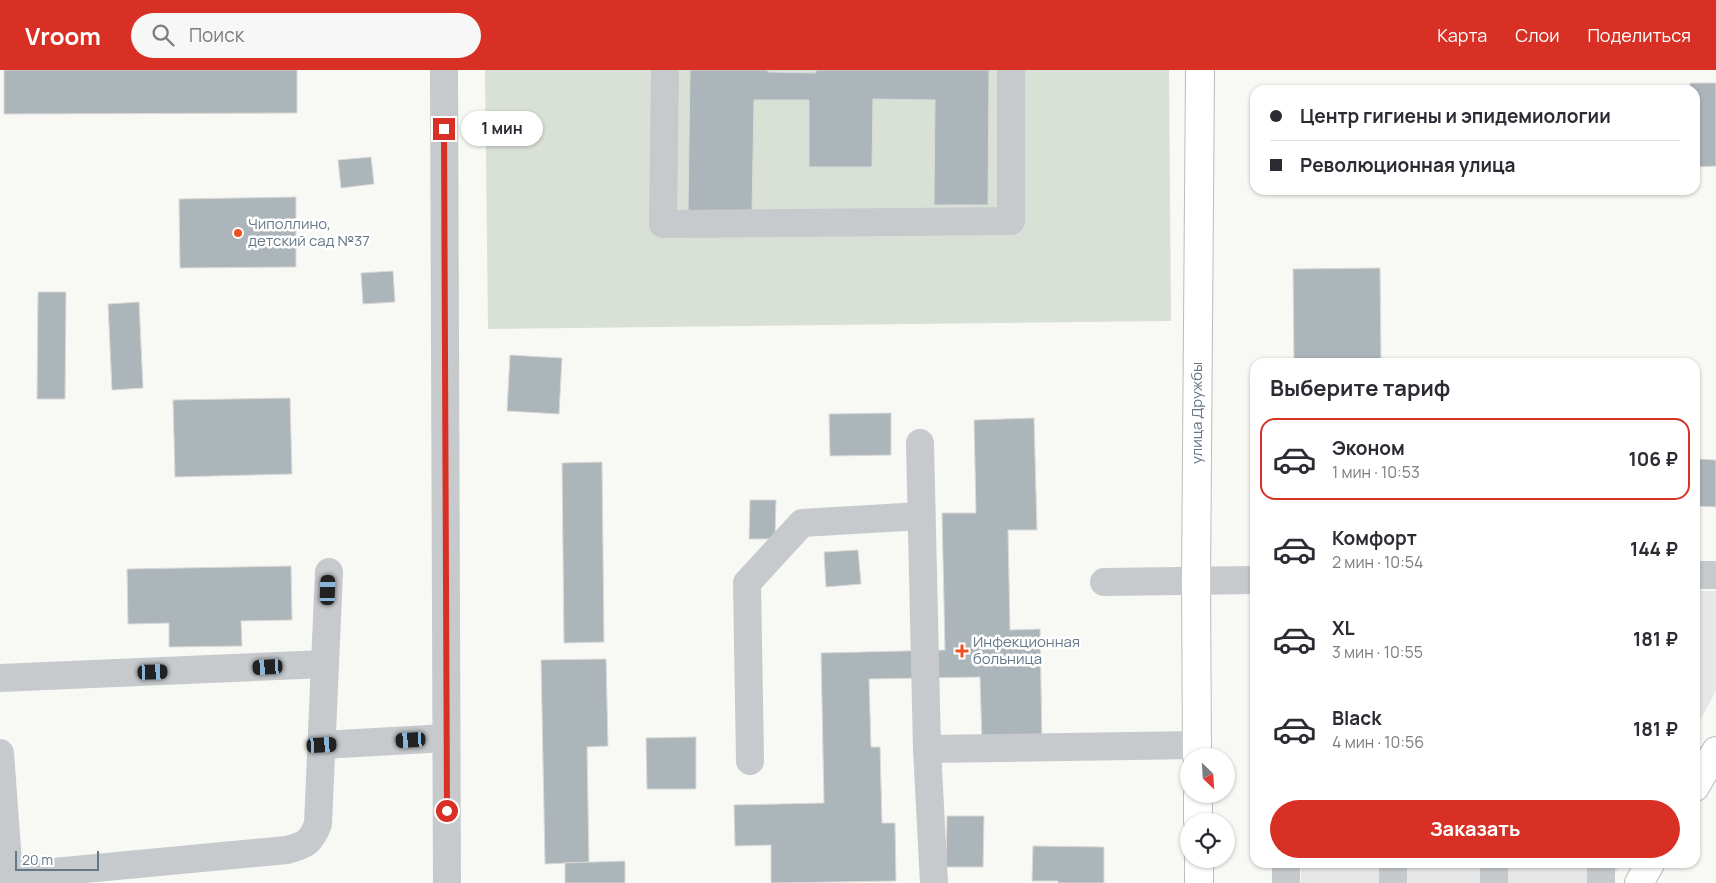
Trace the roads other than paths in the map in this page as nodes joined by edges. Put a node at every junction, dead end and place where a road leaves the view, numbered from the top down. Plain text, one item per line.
1 (444, 70) edge
2 (665, 70) edge
3 (1011, 70) edge
4 (1200, 70) edge
5 (920, 443) dead end
6 (921, 516) junction
7 (329, 572) dead end
8 (1700, 575) edge
9 (1716, 575) edge
10 (1250, 580) edge
11 (1104, 582) dead end
12 (1196, 582) junction
13 (325, 664) junction
14 (0, 678) edge
15 (446, 738) junction
16 (322, 745) junction
17 (1197, 748) edge
18 (927, 749) junction
19 (1180, 751) edge
20 (1716, 751) edge
21 (0, 753) edge
22 (750, 761) dead end
23 (1700, 778) edge
24 (1199, 868) edge
25 (1286, 868) edge
26 (1392, 868) edge
27 (1494, 868) edge
28 (1601, 868) edge
29 (1648, 868) edge
30 (5, 876) edge
31 (447, 883) edge
32 (934, 883) edge
33 (1199, 883) edge
34 (1286, 883) edge
35 (1393, 883) edge
36 (1494, 883) edge
37 (1601, 883) edge
38 (1639, 883) edge

1 - 15 street
2 - 3 street
4 - 12 main road, улица Дружбы
5 - 6 street
6 - 18 street
6 - 22 street
7 - 13 street
8 - 9 street
10 - 12 street
11 - 12 street
12 - 17 main road, улица Дружбы
13 - 14 street
13 - 16 street
15 - 16 street
15 - 31 street
16 - 30 street
18 - 19 street
18 - 32 street
20 - 23 main road
21 - 30 street
24 - 33 main road
25 - 34 street
26 - 35 street
27 - 36 street
28 - 37 street
29 - 38 main road

